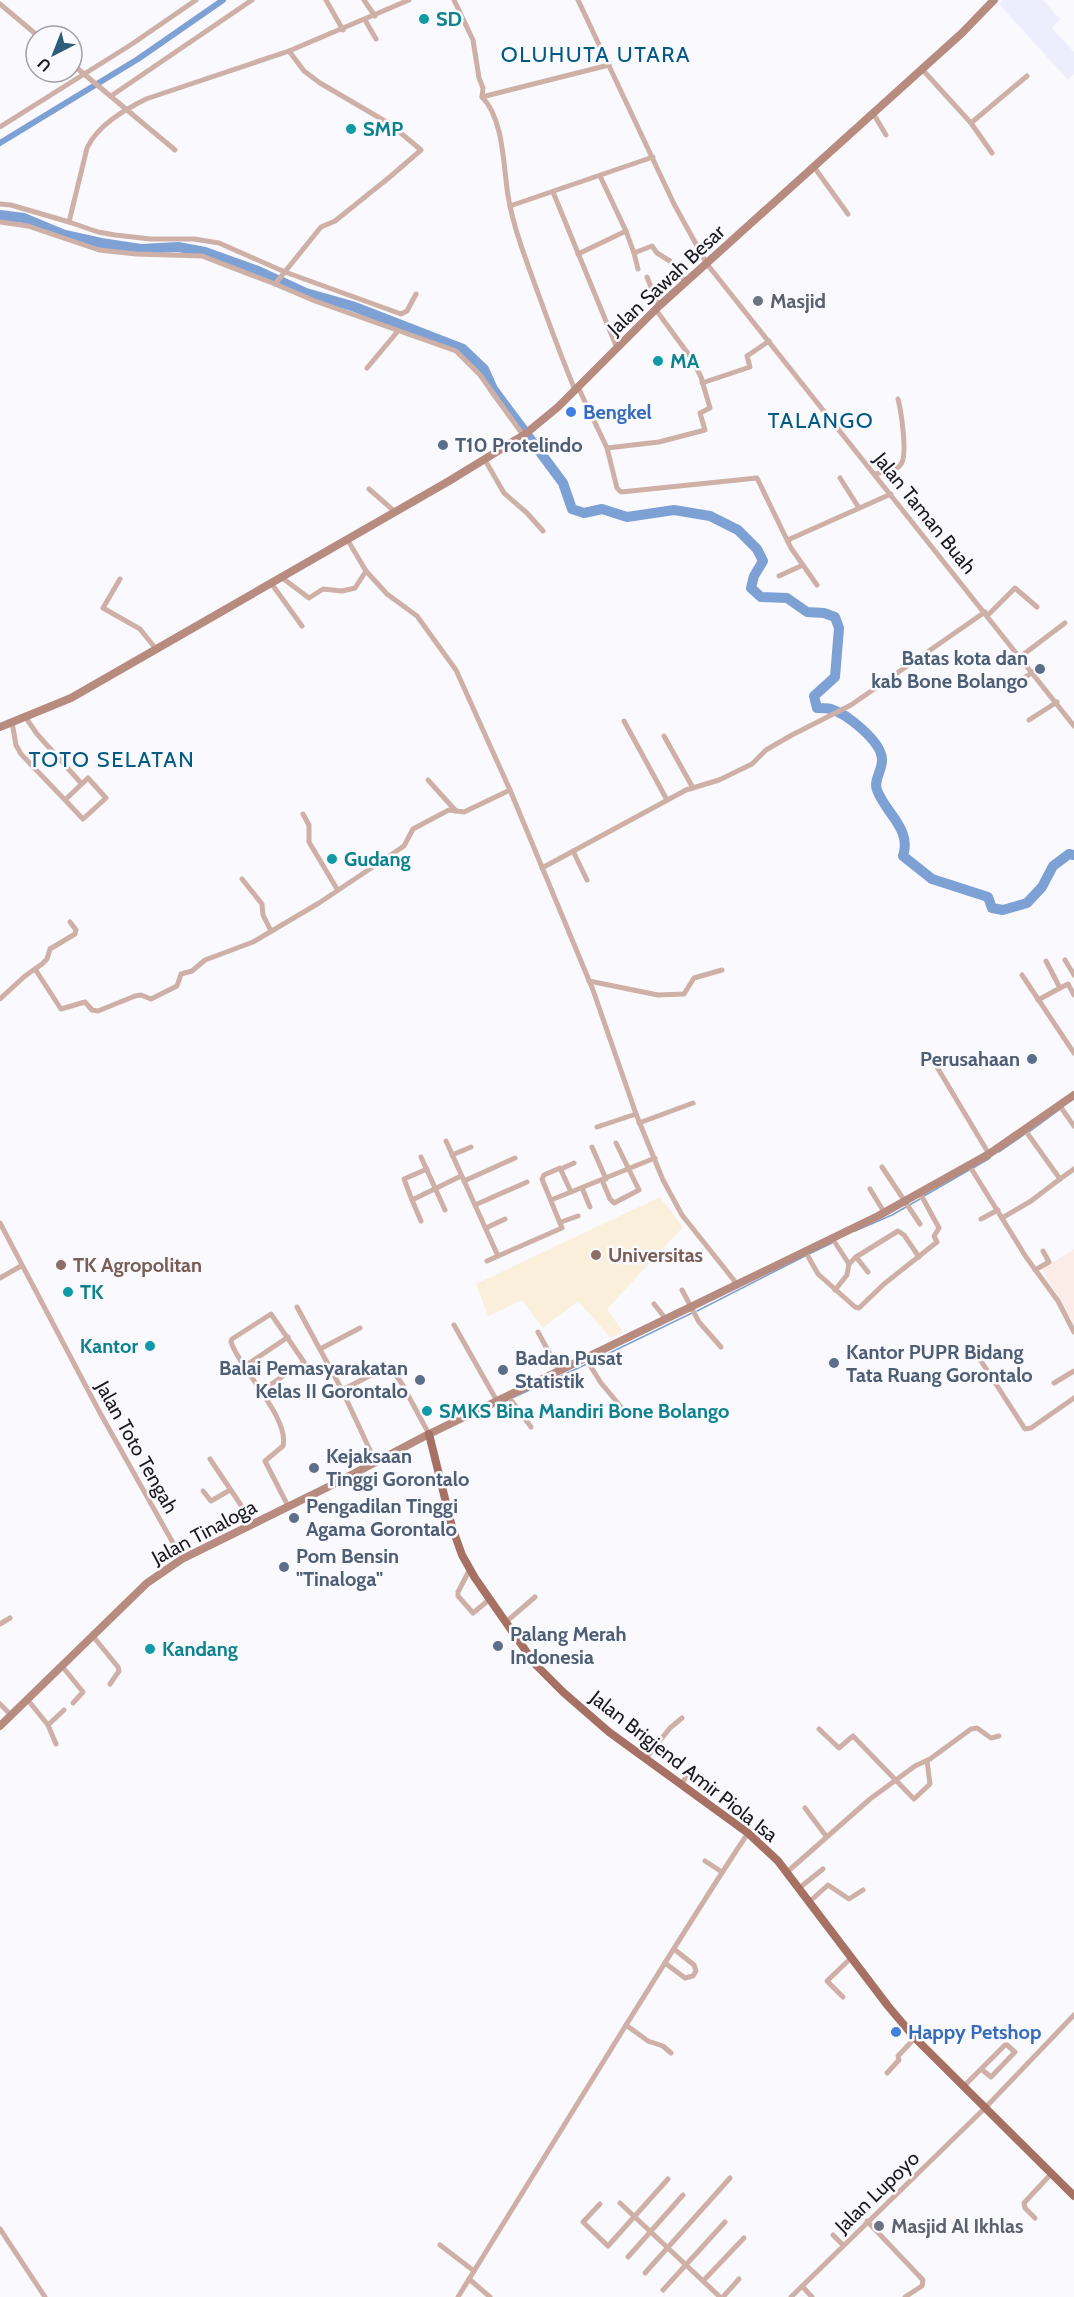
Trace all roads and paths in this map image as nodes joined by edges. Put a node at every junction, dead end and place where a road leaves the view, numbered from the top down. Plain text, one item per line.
1 (196, 0) edge
2 (252, 0) edge
3 (326, 0) edge
4 (364, 0) edge
5 (410, 0) edge
6 (454, 0) edge
7 (578, 0) edge
8 (994, 0) edge
9 (396, 3) edge
10 (0, 4) edge
11 (375, 16) junction
12 (365, 20) junction
13 (24, 24) edge
14 (343, 30) junction
15 (376, 39) dead end
16 (289, 51) junction
17 (609, 65) junction
18 (921, 68) junction
19 (85, 74) junction
20 (1027, 76) dead end
21 (110, 95) junction
22 (482, 97) junction
23 (125, 110) junction
24 (873, 113) junction
25 (971, 123) junction
26 (0, 127) edge
27 (886, 135) dead end
28 (175, 150) dead end
29 (992, 153) dead end
30 (653, 157) junction
31 (814, 167) junction
32 (600, 176) junction
33 (553, 192) junction
34 (0, 204) edge
35 (510, 206) junction
36 (848, 214) dead end
37 (0, 222) edge
38 (69, 222) junction
39 (626, 231) junction
40 (634, 253) junction
41 (578, 254) junction
42 (707, 264) junction
43 (638, 269) dead end
44 (284, 274) junction
45 (646, 277) dead end
46 (276, 283) junction
47 (686, 283) junction
48 (416, 294) dead end
49 (657, 308) junction
50 (398, 331) junction
51 (769, 341) junction
52 (617, 348) junction
53 (367, 368) dead end
54 (702, 383) junction
55 (576, 388) junction
56 (898, 399) dead end
57 (524, 435) junction
58 (608, 448) junction
59 (485, 460) junction
60 (875, 474) junction
61 (840, 478) dead end
62 (369, 489) dead end
63 (891, 494) junction
64 (859, 508) junction
65 (394, 511) junction
66 (543, 531) dead end
67 (347, 539) junction
68 (788, 542) junction
69 (802, 565) junction
70 (366, 571) junction
71 (779, 576) dead end
72 (280, 577) junction
73 (120, 579) dead end
74 (271, 583) junction
75 (817, 585) dead end
76 (1037, 607) dead end
77 (987, 614) junction
78 (1065, 623) dead end
79 (302, 626) dead end
80 (156, 649) junction
81 (1020, 657) junction
82 (1033, 672) junction
83 (1009, 688) dead end
84 (1057, 702) junction
85 (26, 717) junction
86 (1029, 720) dead end
87 (624, 721) dead end
88 (12, 722) junction
89 (1074, 726) edge
90 (0, 727) edge
91 (664, 736) dead end
92 (428, 780) dead end
93 (81, 783) junction
94 (693, 788) junction
95 (510, 790) junction
96 (65, 800) junction
97 (667, 800) junction
98 (457, 812) junction
99 (303, 814) dead end
100 (573, 850) junction
101 (542, 868) junction
102 (242, 879) dead end
103 (587, 880) dead end
104 (337, 889) junction
105 (70, 922) dead end
106 (271, 931) junction
107 (1065, 960) dead end
108 (1046, 961) dead end
109 (35, 969) junction
110 (722, 970) dead end
111 (1022, 975) dead end
112 (1074, 975) edge
113 (589, 981) junction
114 (1060, 988) junction
115 (1074, 995) edge
116 (0, 999) edge
117 (1038, 1000) junction
118 (1074, 1053) edge
119 (934, 1062) dead end
120 (1074, 1095) edge
121 (693, 1103) dead end
122 (1062, 1109) junction
123 (636, 1114) junction
124 (639, 1123) junction
125 (1074, 1126) edge
126 (597, 1127) dead end
127 (1026, 1132) junction
128 (446, 1141) dead end
129 (616, 1143) dead end
130 (471, 1147) dead end
131 (592, 1147) dead end
132 (989, 1154) junction
133 (452, 1155) junction
134 (422, 1157) dead end
135 (515, 1158) dead end
136 (655, 1158) junction
137 (574, 1163) dead end
138 (882, 1167) dead end
139 (1074, 1168) edge
140 (427, 1169) junction
141 (561, 1169) junction
142 (629, 1169) junction
143 (971, 1169) junction
144 (463, 1179) junction
145 (604, 1179) junction
146 (1060, 1179) junction
147 (527, 1182) dead end
148 (582, 1188) junction
149 (436, 1189) junction
150 (870, 1189) dead end
151 (571, 1192) junction
152 (922, 1197) junction
153 (412, 1200) junction
154 (551, 1200) junction
155 (475, 1204) junction
156 (907, 1204) junction
157 (590, 1207) dead end
158 (445, 1210) dead end
159 (998, 1210) junction
160 (884, 1212) junction
161 (578, 1216) dead end
162 (1002, 1218) junction
163 (505, 1219) dead end
164 (981, 1219) dead end
165 (421, 1221) dead end
166 (561, 1222) junction
167 (0, 1223) edge
168 (920, 1224) dead end
169 (486, 1228) junction
170 (834, 1241) junction
171 (1043, 1251) dead end
172 (807, 1254) junction
173 (498, 1256) junction
174 (856, 1257) junction
175 (919, 1257) junction
176 (487, 1261) dead end
177 (849, 1264) junction
178 (21, 1266) junction
179 (1035, 1270) junction
180 (868, 1272) dead end
181 (0, 1278) edge
182 (737, 1284) junction
183 (682, 1290) dead end
184 (835, 1290) junction
185 (654, 1304) dead end
186 (297, 1307) dead end
187 (692, 1308) junction
188 (666, 1319) junction
189 (454, 1325) dead end
190 (360, 1328) dead end
191 (538, 1332) dead end
192 (1074, 1332) edge
193 (288, 1337) junction
194 (721, 1347) dead end
195 (320, 1349) junction
196 (969, 1356) dead end
197 (588, 1362) junction
198 (245, 1366) junction
199 (560, 1371) junction
200 (1074, 1371) edge
201 (1054, 1383) dead end
202 (342, 1390) junction
203 (261, 1391) junction
204 (510, 1398) junction
205 (1074, 1398) edge
206 (497, 1401) junction
207 (622, 1408) dead end
208 (531, 1427) dead end
209 (429, 1434) junction
210 (210, 1459) dead end
211 (376, 1463) junction
212 (230, 1490) junction
213 (203, 1491) dead end
214 (288, 1506) junction
215 (253, 1523) junction
216 (182, 1558) junction
217 (470, 1569) junction
218 (535, 1597) dead end
219 (490, 1599) junction
220 (10, 1618) dead end
221 (506, 1622) junction
222 (0, 1624) edge
223 (92, 1635) junction
224 (61, 1665) junction
225 (110, 1684) dead end
226 (27, 1699) junction
227 (74, 1703) dead end
228 (0, 1704) edge
229 (64, 1710) dead end
230 (11, 1715) junction
231 (682, 1718) dead end
232 (48, 1725) junction
233 (0, 1726) edge
234 (819, 1729) dead end
235 (999, 1736) dead end
236 (56, 1744) dead end
237 (646, 1758) junction
238 (927, 1761) junction
239 (691, 1772) dead end
240 (896, 1780) junction
241 (681, 1784) junction
242 (805, 1808) dead end
243 (748, 1833) junction
244 (826, 1836) junction
245 (705, 1861) dead end
246 (823, 1869) dead end
247 (722, 1872) junction
248 (786, 1873) junction
249 (798, 1889) junction
250 (863, 1890) dead end
251 (808, 1903) junction
252 (674, 1949) junction
253 (851, 1958) junction
254 (665, 1963) junction
255 (843, 1997) dead end
256 (1074, 2015) edge
257 (626, 2025) junction
258 (915, 2038) junction
259 (671, 2053) dead end
260 (981, 2070) junction
261 (887, 2073) dead end
262 (963, 2087) junction
263 (985, 2108) junction
264 (1051, 2174) junction
265 (730, 2178) dead end
266 (668, 2179) dead end
267 (683, 2195) dead end
268 (1074, 2196) edge
269 (620, 2203) dead end
270 (600, 2204) dead end
271 (634, 2217) junction
272 (1035, 2218) dead end
273 (867, 2221) junction
274 (725, 2222) dead end
275 (0, 2229) edge
276 (650, 2232) junction
277 (833, 2235) dead end
278 (744, 2238) dead end
279 (843, 2245) junction
280 (440, 2246) dead end
281 (668, 2248) junction
282 (628, 2257) dead end
283 (686, 2265) junction
284 (474, 2271) junction
285 (645, 2273) dead end
286 (469, 2279) junction
287 (740, 2279) dead end
288 (703, 2281) junction
289 (802, 2286) junction
290 (663, 2290) dead end
291 (45, 2297) edge
292 (458, 2297) edge
293 (490, 2297) edge
294 (721, 2297) edge
295 (791, 2297) edge
296 (812, 2297) edge
297 (905, 2297) edge

1 - 19 street
2 - 21 street
3 - 14 street
4 - 11 street
5 - 9 street
6 - 22 street
7 - 17 street, Jalan Taman Buah
8 - 18 street, Jalan Sawah Besar
9 - 11 street
10 - 13 street
11 - 12 street
12 - 14 street
12 - 15 street
14 - 16 street
16 - 23 street
16 - 44 street
17 - 22 street
17 - 30 street, Jalan Taman Buah
18 - 24 street, Jalan Sawah Besar
18 - 25 street
19 - 21 street
19 - 26 street
20 - 25 street
21 - 23 street
22 - 35 street
23 - 28 street
23 - 38 street
24 - 27 street
24 - 31 street, Jalan Sawah Besar
25 - 29 street
30 - 32 street
30 - 42 street, Jalan Taman Buah
31 - 36 street
31 - 42 street, Jalan Sawah Besar
32 - 33 street
32 - 39 street
33 - 35 street
33 - 41 street
34 - 38 street
35 - 55 street
37 - 46 street
38 - 44 street
39 - 40 street
39 - 41 street
40 - 43 street
40 - 47 street
41 - 52 street
42 - 47 street, Jalan Sawah Besar
42 - 51 street, Jalan Taman Buah
44 - 46 street
44 - 48 street
45 - 49 street
46 - 50 street
47 - 49 street, Jalan Sawah Besar
49 - 52 street, Jalan Sawah Besar
49 - 54 street
50 - 53 street
50 - 57 street
51 - 54 street
51 - 60 street, Jalan Taman Buah
52 - 55 street, Jalan Sawah Besar
54 - 58 street
55 - 57 street, Jalan Sawah Besar
55 - 58 street
56 - 60 street
57 - 59 street, Jalan Sawah Besar
58 - 68 street
59 - 65 street, Jalan Sawah Besar
59 - 66 street
60 - 63 street, Jalan Taman Buah
61 - 64 street
62 - 65 street
63 - 64 street
63 - 77 street, Jalan Taman Buah
64 - 68 street
65 - 67 street, Jalan Sawah Besar
67 - 70 street
67 - 72 street, Jalan Sawah Besar
68 - 69 street
69 - 71 street
69 - 75 street
70 - 72 street
70 - 95 street
72 - 74 street, Jalan Sawah Besar
73 - 80 street
74 - 79 street
74 - 80 street, Jalan Sawah Besar
76 - 77 street
77 - 81 street, Jalan Taman Buah
77 - 94 street
78 - 81 street
80 - 85 street, Jalan Sawah Besar
81 - 82 street, Jalan Taman Buah
82 - 83 street
82 - 84 street, Jalan Taman Buah
84 - 86 street
84 - 89 street, Jalan Taman Buah
85 - 88 street, Jalan Sawah Besar
85 - 93 street
87 - 97 street
88 - 90 street, Jalan Sawah Besar
88 - 96 street
91 - 94 street
92 - 98 street
93 - 96 street
93 - 96 street
94 - 97 street
95 - 98 street
95 - 101 street
97 - 100 street
98 - 104 street
99 - 104 street
100 - 101 street
100 - 103 street
101 - 113 street
102 - 106 street
104 - 106 street
105 - 109 street
106 - 109 street
107 - 112 street
108 - 114 street
109 - 116 street
110 - 113 street
111 - 117 street
113 - 123 street
114 - 115 street
114 - 117 street
117 - 118 street
119 - 132 street
120 - 122 street, Jalan Tinaloga
121 - 124 street
122 - 125 street
122 - 127 street, Jalan Tinaloga
123 - 124 street
123 - 126 street
124 - 136 street
127 - 132 street, Jalan Tinaloga
127 - 146 street
128 - 133 street
129 - 142 street
130 - 133 street
131 - 145 street
132 - 143 street, Jalan Tinaloga
133 - 144 street
134 - 140 street
135 - 144 street
136 - 142 street
136 - 182 street
137 - 141 street
138 - 156 street
139 - 146 street
140 - 149 street
140 - 153 street
141 - 151 street
141 - 154 street
142 - 145 street
142 - 145 street
143 - 152 street, Jalan Tinaloga
143 - 159 street
144 - 149 street
144 - 155 street
145 - 148 street
146 - 162 street
147 - 155 street
148 - 151 street
148 - 157 street
149 - 153 street
149 - 158 street
150 - 160 street
151 - 154 street
152 - 156 street, Jalan Tinaloga
152 - 175 street
153 - 165 street
154 - 166 street
155 - 169 street
156 - 160 street, Jalan Tinaloga
156 - 168 street
159 - 162 street
159 - 164 street
160 - 170 street, Jalan Tinaloga
161 - 166 street
162 - 179 street
163 - 169 street
166 - 173 street
167 - 178 street, Jalan Toto Tengah
169 - 173 street
170 - 172 street, Jalan Tinaloga
170 - 177 street
171 - 179 street
172 - 182 street, Jalan Tinaloga
172 - 184 street
173 - 176 street
174 - 175 street
174 - 177 street
174 - 180 street
175 - 184 street
177 - 184 street
178 - 181 street
178 - 216 street, Jalan Toto Tengah
179 - 192 street
182 - 187 street, Jalan Tinaloga
183 - 187 street
185 - 188 street
186 - 195 street
187 - 188 street, Jalan Tinaloga
187 - 194 street
188 - 197 street, Jalan Tinaloga
189 - 206 street
190 - 195 street
191 - 199 street
193 - 198 street
193 - 198 street
193 - 203 street
195 - 202 street
196 - 205 street
197 - 199 street, Jalan Tinaloga
197 - 207 street
198 - 203 street
199 - 204 street, Jalan Tinaloga
200 - 201 street
202 - 209 street
202 - 211 street
203 - 214 street
204 - 206 street, Jalan Tinaloga
204 - 208 street
206 - 209 street, Jalan Tinaloga
209 - 211 street, Jalan Tinaloga
209 - 217 main road, Jalan Brigjend Amir Piola Isa
210 - 212 street
211 - 214 street, Jalan Tinaloga
212 - 213 street
212 - 215 street
214 - 215 street, Jalan Tinaloga
215 - 216 street, Jalan Tinaloga
216 - 223 street, Jalan Tinaloga
217 - 219 main road, Jalan Brigjend Amir Piola Isa
217 - 219 street
218 - 221 street
219 - 221 main road, Jalan Brigjend Amir Piola Isa
220 - 222 street
221 - 237 main road, Jalan Brigjend Amir Piola Isa
223 - 224 street, Jalan Tinaloga
223 - 225 street
224 - 226 street, Jalan Tinaloga
224 - 227 street
226 - 230 street, Jalan Tinaloga
226 - 232 street
228 - 230 street
229 - 232 street
230 - 233 street, Jalan Tinaloga
231 - 237 street
232 - 236 street
234 - 240 street
235 - 238 street
237 - 241 main road, Jalan Brigjend Amir Piola Isa
238 - 240 street
238 - 240 street
239 - 241 street
240 - 244 street
241 - 243 main road, Jalan Brigjend Amir Piola Isa
242 - 244 street
243 - 247 street
243 - 248 main road, Jalan Brigjend Amir Piola Isa
244 - 248 street
245 - 247 street
246 - 249 street
247 - 252 street
248 - 249 main road, Jalan Brigjend Amir Piola Isa
249 - 251 main road, Jalan Brigjend Amir Piola Isa
250 - 251 street
251 - 253 main road, Jalan Brigjend Amir Piola Isa
252 - 254 street
252 - 254 street
253 - 255 street
253 - 258 main road, Jalan Brigjend Amir Piola Isa
254 - 257 street
256 - 263 street, Jalan Lupoyo
257 - 259 street
257 - 284 street
258 - 261 street
258 - 262 main road, Jalan Brigjend Amir Piola Isa
260 - 260 street
260 - 262 street
262 - 263 main road, Jalan Brigjend Amir Piola Isa
263 - 264 main road, Jalan Brigjend Amir Piola Isa
263 - 273 street, Jalan Lupoyo
264 - 268 main road, Jalan Brigjend Amir Piola Isa
264 - 272 street
265 - 281 street
266 - 271 street
267 - 276 street
269 - 271 street
270 - 271 street
271 - 276 street
273 - 279 street, Jalan Lupoyo
273 - 297 street
274 - 283 street
275 - 291 street
276 - 281 street
276 - 282 street
277 - 279 street
278 - 288 street
279 - 289 street, Jalan Lupoyo
280 - 284 street
281 - 283 street
281 - 285 street
283 - 288 street
283 - 290 street
284 - 286 street
286 - 292 street
286 - 293 street
287 - 294 street
288 - 294 street
289 - 295 street, Jalan Lupoyo
289 - 296 street

